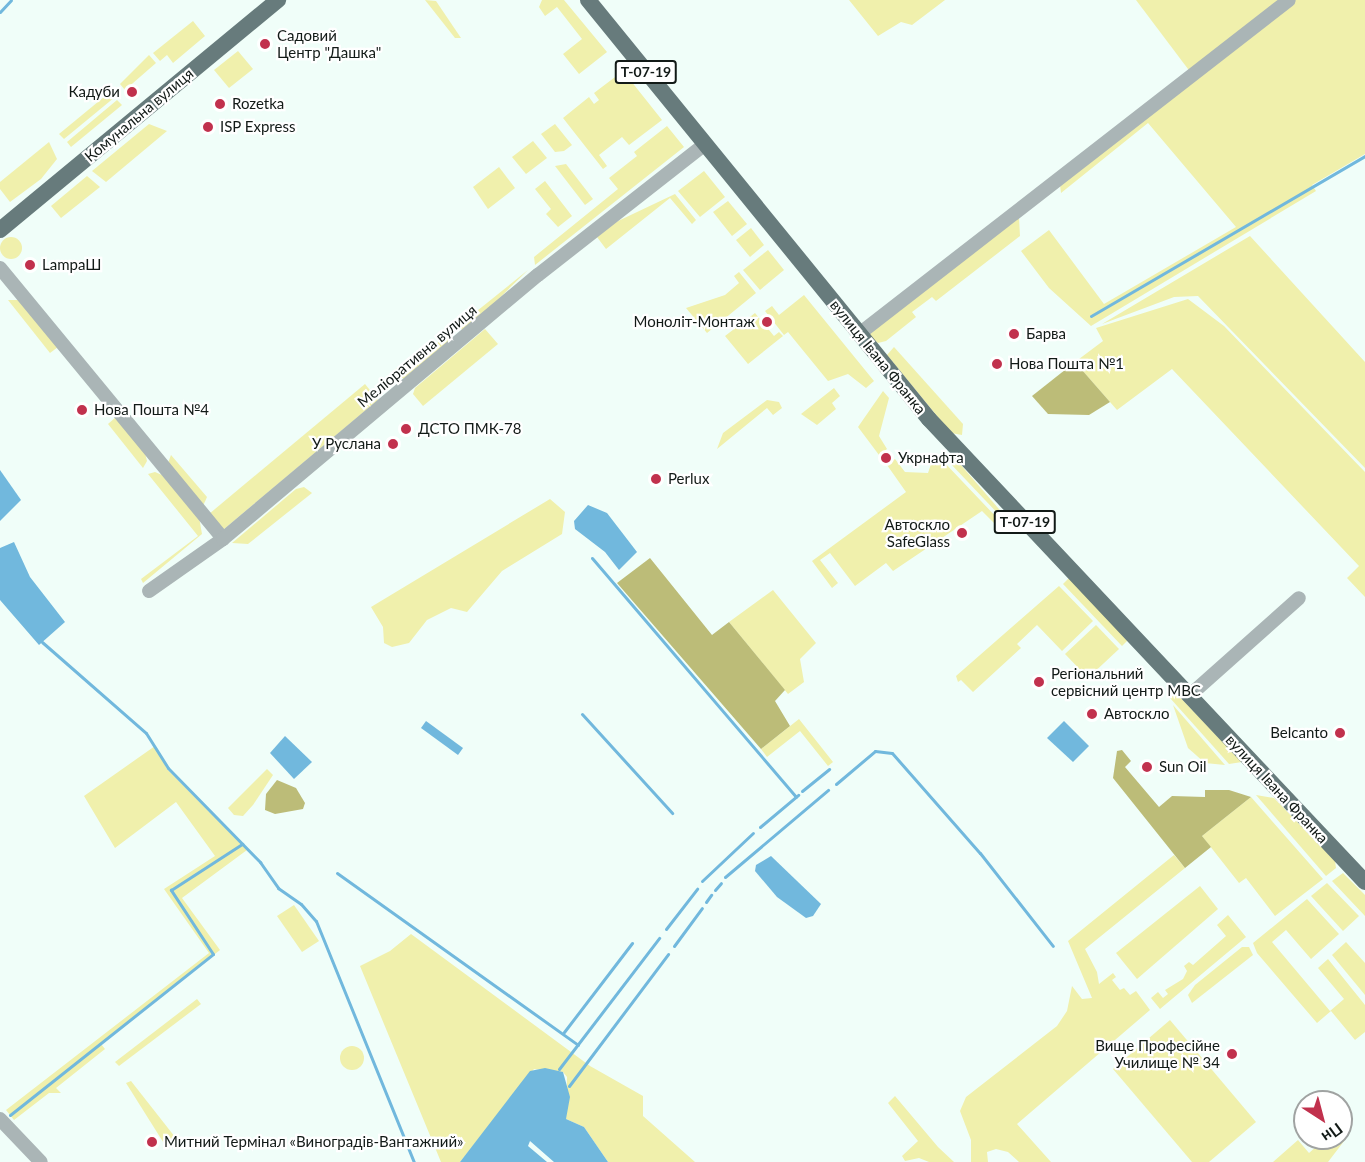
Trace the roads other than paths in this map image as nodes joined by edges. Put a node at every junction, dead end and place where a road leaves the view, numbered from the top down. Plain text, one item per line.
1 (278, 0) edge
2 (588, 0) edge
3 (1289, 0) edge
4 (705, 144) junction
5 (0, 230) edge
6 (0, 268) edge
7 (859, 334) junction
8 (206, 519) junction
9 (224, 539) junction
10 (202, 555) junction
11 (149, 591) dead end
12 (1299, 598) dead end
13 (1190, 696) junction
14 (1365, 882) edge
15 (0, 1119) edge
16 (41, 1162) edge

1 - 5 main road, Комунальна вулиця
2 - 4 main road, вулиця Івана Франка / Т-07-19
3 - 7 street
4 - 7 main road, вулиця Івана Франка / Т-07-19
4 - 9 street, Меліоративна вулиця
6 - 8 street
7 - 13 main road, вулиця Івана Франка / Т-07-19
8 - 9 street
8 - 10 street
9 - 10 street, Меліоративна вулиця
10 - 11 street, Меліоративна вулиця
12 - 13 street
13 - 14 main road, вулиця Івана Франка / Т-07-19
15 - 16 street

